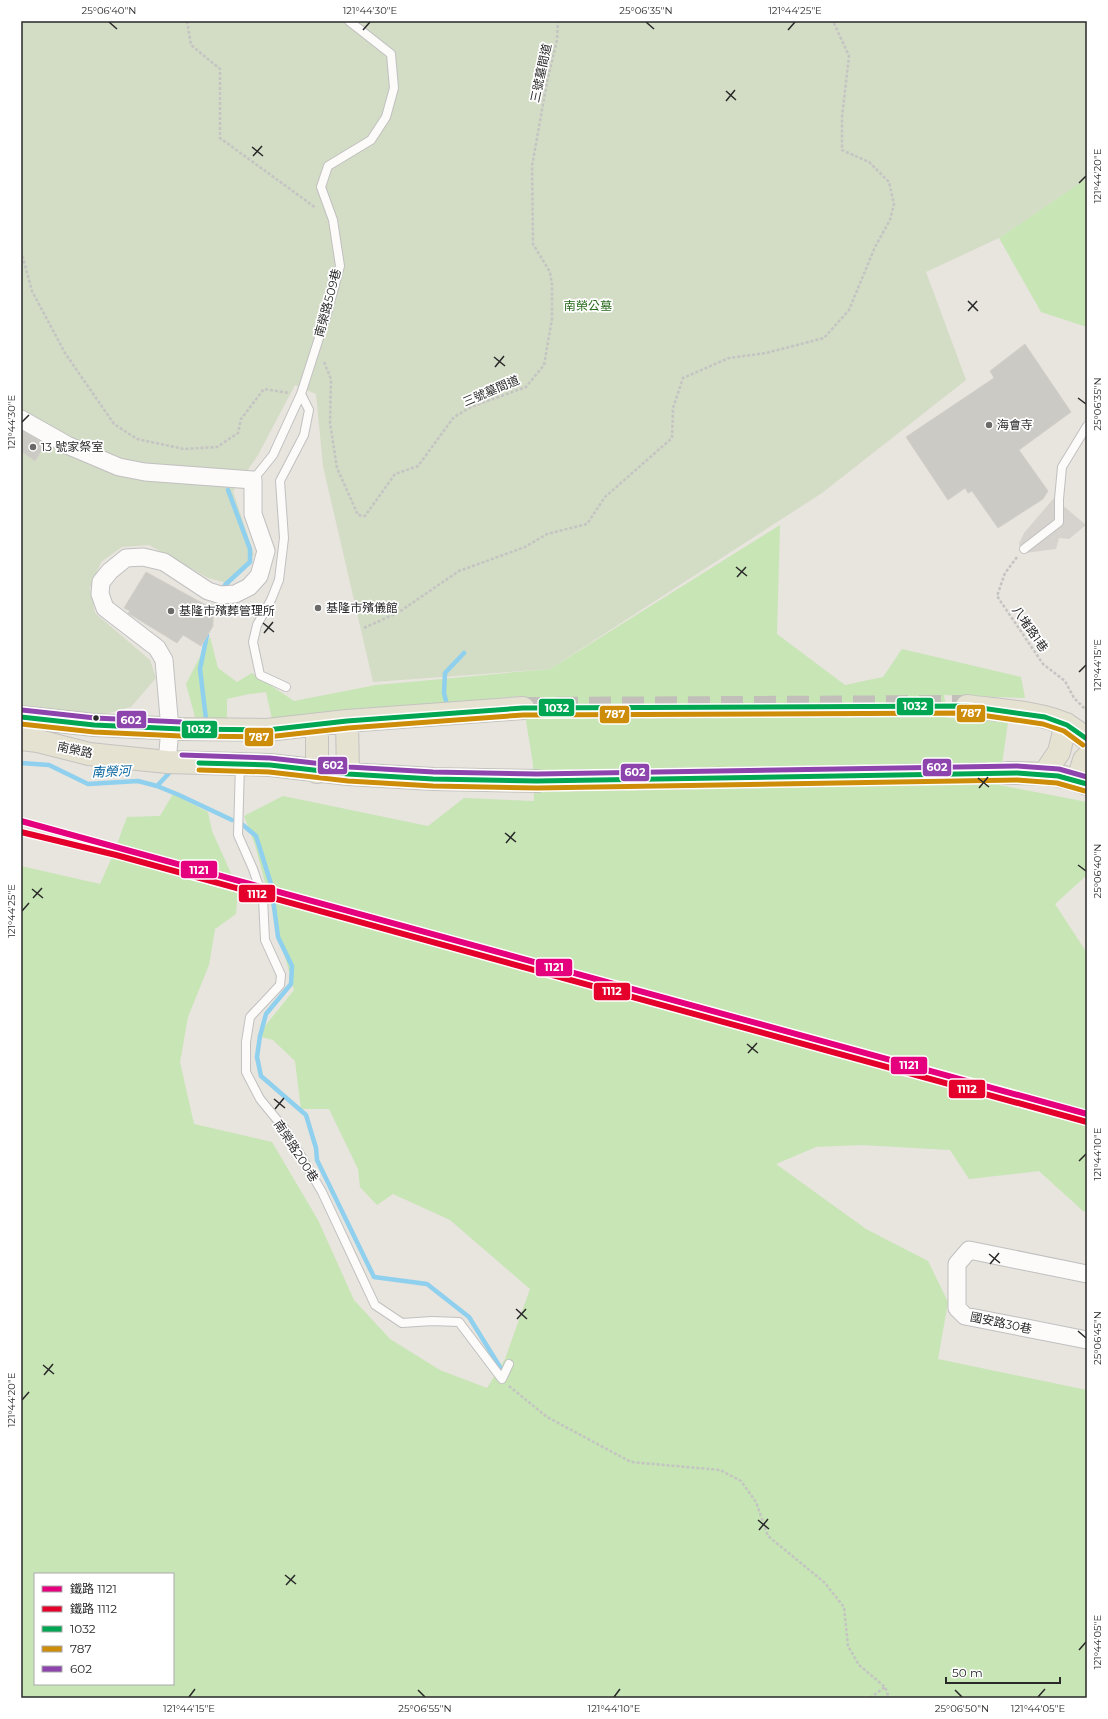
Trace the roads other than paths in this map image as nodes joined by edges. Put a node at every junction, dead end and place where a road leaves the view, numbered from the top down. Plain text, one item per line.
1 (349, 21) edge
2 (301, 394) junction
3 (21, 419) edge
4 (1087, 426) edge
5 (253, 480) junction
6 (1024, 549) road end
7 (286, 687) dead end
8 (967, 706) tunnel mouth
9 (523, 708) tunnel mouth
10 (21, 717) edge
11 (347, 721) junction
12 (1066, 724) junction
13 (317, 725) junction
14 (170, 729) junction
15 (21, 739) edge
16 (1087, 739) edge
17 (1087, 757) edge
18 (167, 762) junction
19 (240, 764) junction
20 (317, 772) junction
21 (1007, 773) tunnel mouth
22 (348, 774) junction
23 (1044, 774) junction
24 (537, 781) tunnel mouth
25 (1082, 782) edge
26 (1087, 1274) edge
27 (1087, 1340) edge
28 (509, 1364) dead end

1 - 2 lane, 南榮路509巷
2 - 5 lane, 南榮路509巷
2 - 7 lane
3 - 5 street
4 - 6 lane
5 - 14 street
8 - 12 main road
9 - 11 main road
10 - 14 main road
11 - 13 main road
11 - 22 main road
12 - 16 main road
12 - 23 main road
13 - 14 main road
13 - 20 main road
14 - 18 street
15 - 18 main road, 南榮路
17 - 25 main road
18 - 19 main road, 南榮路
19 - 20 main road, 南榮路
19 - 28 lane, 南榮路200巷
20 - 22 main road, 南榮路
21 - 23 main road
22 - 24 main road, 南榮路
23 - 25 main road
26 - 27 street, 國安路30巷

